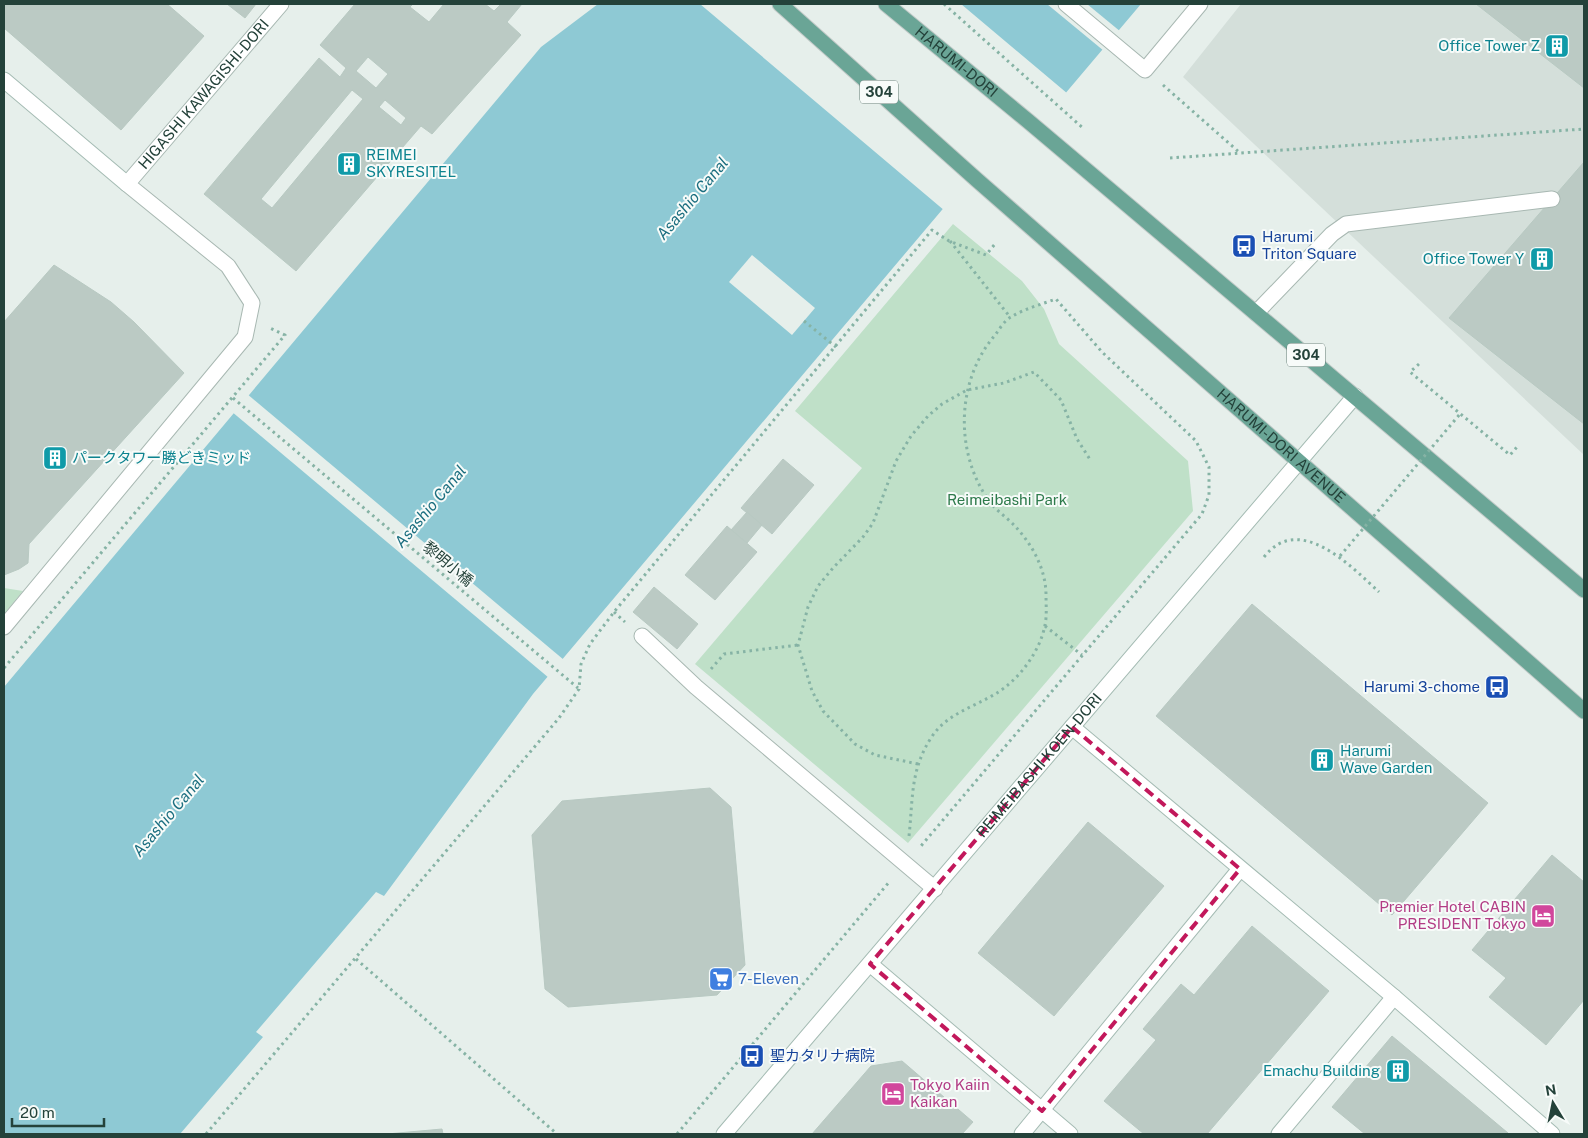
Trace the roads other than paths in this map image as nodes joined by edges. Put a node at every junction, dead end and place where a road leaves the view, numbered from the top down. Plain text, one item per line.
1 (281, 4) edge
2 (780, 4) edge
3 (886, 4) edge
4 (1066, 4) edge
5 (1200, 4) edge
6 (4, 80) edge
7 (127, 184) junction
8 (1552, 199) dead end
9 (1256, 313) junction
10 (1355, 396) junction
11 (1300, 461) junction
12 (1584, 590) edge
13 (4, 628) edge
14 (642, 636) dead end
15 (1584, 711) edge
16 (1072, 727) junction
17 (1240, 869) junction
18 (935, 890) junction
19 (870, 964) junction
20 (1394, 997) junction
21 (1042, 1111) junction
22 (724, 1134) edge
23 (1022, 1134) edge
24 (1070, 1134) edge
25 (1279, 1134) edge
26 (1552, 1134) edge

1 - 7 street, HIGASHI KAWAGISHI-DORI
2 - 11 main road, HARUMI-DORI AVENUE / 304
3 - 9 main road, HARUMI-DORI / 304
4 - 5 street
6 - 7 street
7 - 13 street
8 - 9 street
9 - 10 main road, 304
10 - 11 street, REIMEIBASHI KOEN-DORI
10 - 12 main road, 304
11 - 15 main road, HARUMI-DORI AVENUE / 304
11 - 16 street, REIMEIBASHI KOEN-DORI
14 - 18 street
16 - 17 street
16 - 18 street, REIMEIBASHI KOEN-DORI
17 - 20 street
17 - 21 street
18 - 19 street, REIMEIBASHI KOEN-DORI
19 - 21 street
19 - 22 street, REIMEIBASHI KOEN-DORI
20 - 25 street
20 - 26 street
21 - 23 street
21 - 24 street

